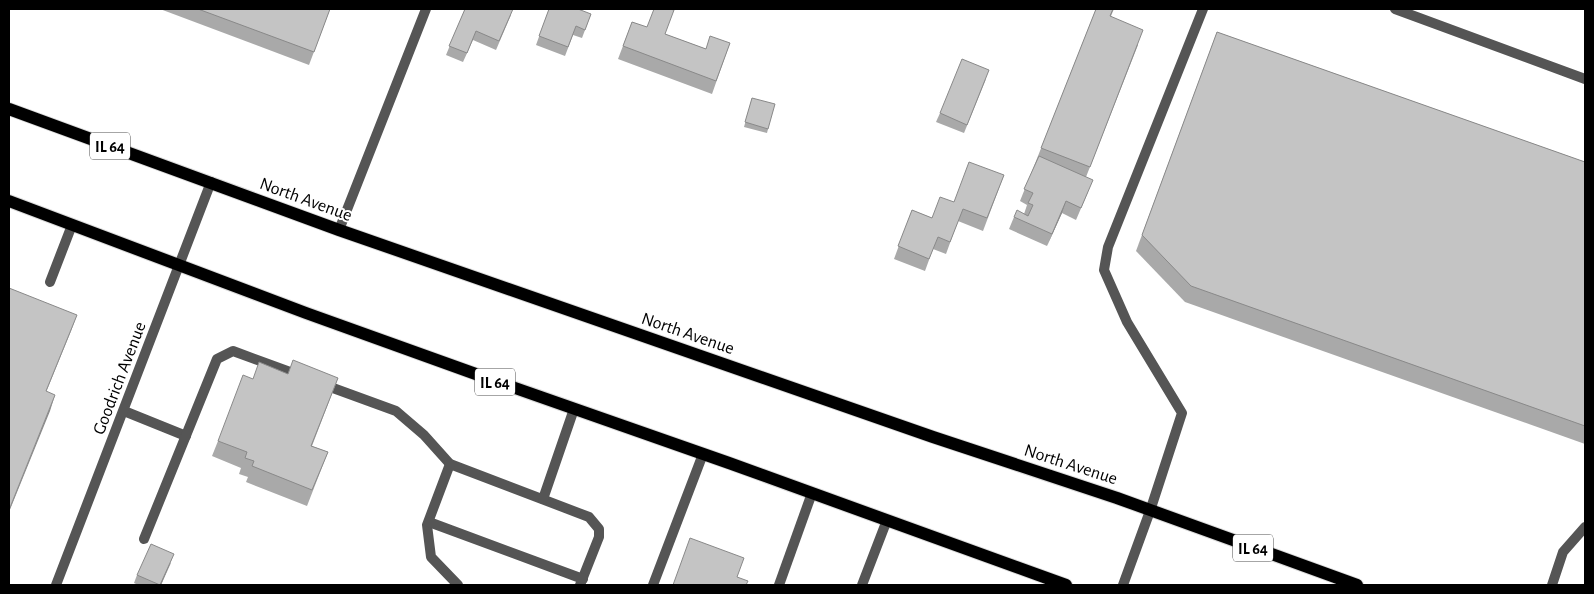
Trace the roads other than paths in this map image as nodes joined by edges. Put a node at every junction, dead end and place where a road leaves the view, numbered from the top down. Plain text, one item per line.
1 (426, 9) edge
2 (1203, 9) edge
3 (1395, 9) edge
4 (1585, 79) edge
5 (9, 109) edge
6 (211, 182) junction
7 (9, 201) edge
8 (72, 225) junction
9 (339, 230) junction
10 (180, 265) junction
11 (50, 282) dead end
12 (574, 409) junction
13 (124, 411) junction
14 (186, 436) junction
15 (703, 454) junction
16 (450, 464) junction
17 (812, 493) junction
18 (543, 499) junction
19 (1150, 510) junction
20 (887, 520) junction
21 (429, 522) junction
22 (1585, 528) edge
23 (144, 539) dead end
24 (582, 582) edge
25 (56, 585) edge
26 (458, 585) edge
27 (653, 585) edge
28 (779, 585) edge
29 (862, 585) edge
30 (1066, 585) edge
31 (1123, 585) edge
32 (1357, 585) edge
33 (1552, 585) edge

1 - 9 street
2 - 19 street
3 - 4 street
5 - 6 main road, North Avenue / IL 64
6 - 9 main road, North Avenue / IL 64
6 - 10 street, Goodrich Avenue
7 - 8 main road, IL 64
8 - 10 main road, IL 64
8 - 11 street
9 - 19 main road, North Avenue / IL 64
10 - 12 main road, IL 64
10 - 13 street, Goodrich Avenue
12 - 15 main road, IL 64
12 - 18 street
13 - 14 street
13 - 25 street, Goodrich Avenue
14 - 16 street
14 - 23 street
15 - 17 main road, IL 64
15 - 27 street
16 - 18 street
16 - 21 street
17 - 20 main road, IL 64
17 - 28 street
18 - 24 street
19 - 31 street
19 - 32 main road, North Avenue / IL 64
20 - 29 street
20 - 30 main road, IL 64
21 - 24 street
21 - 26 street
22 - 33 street

